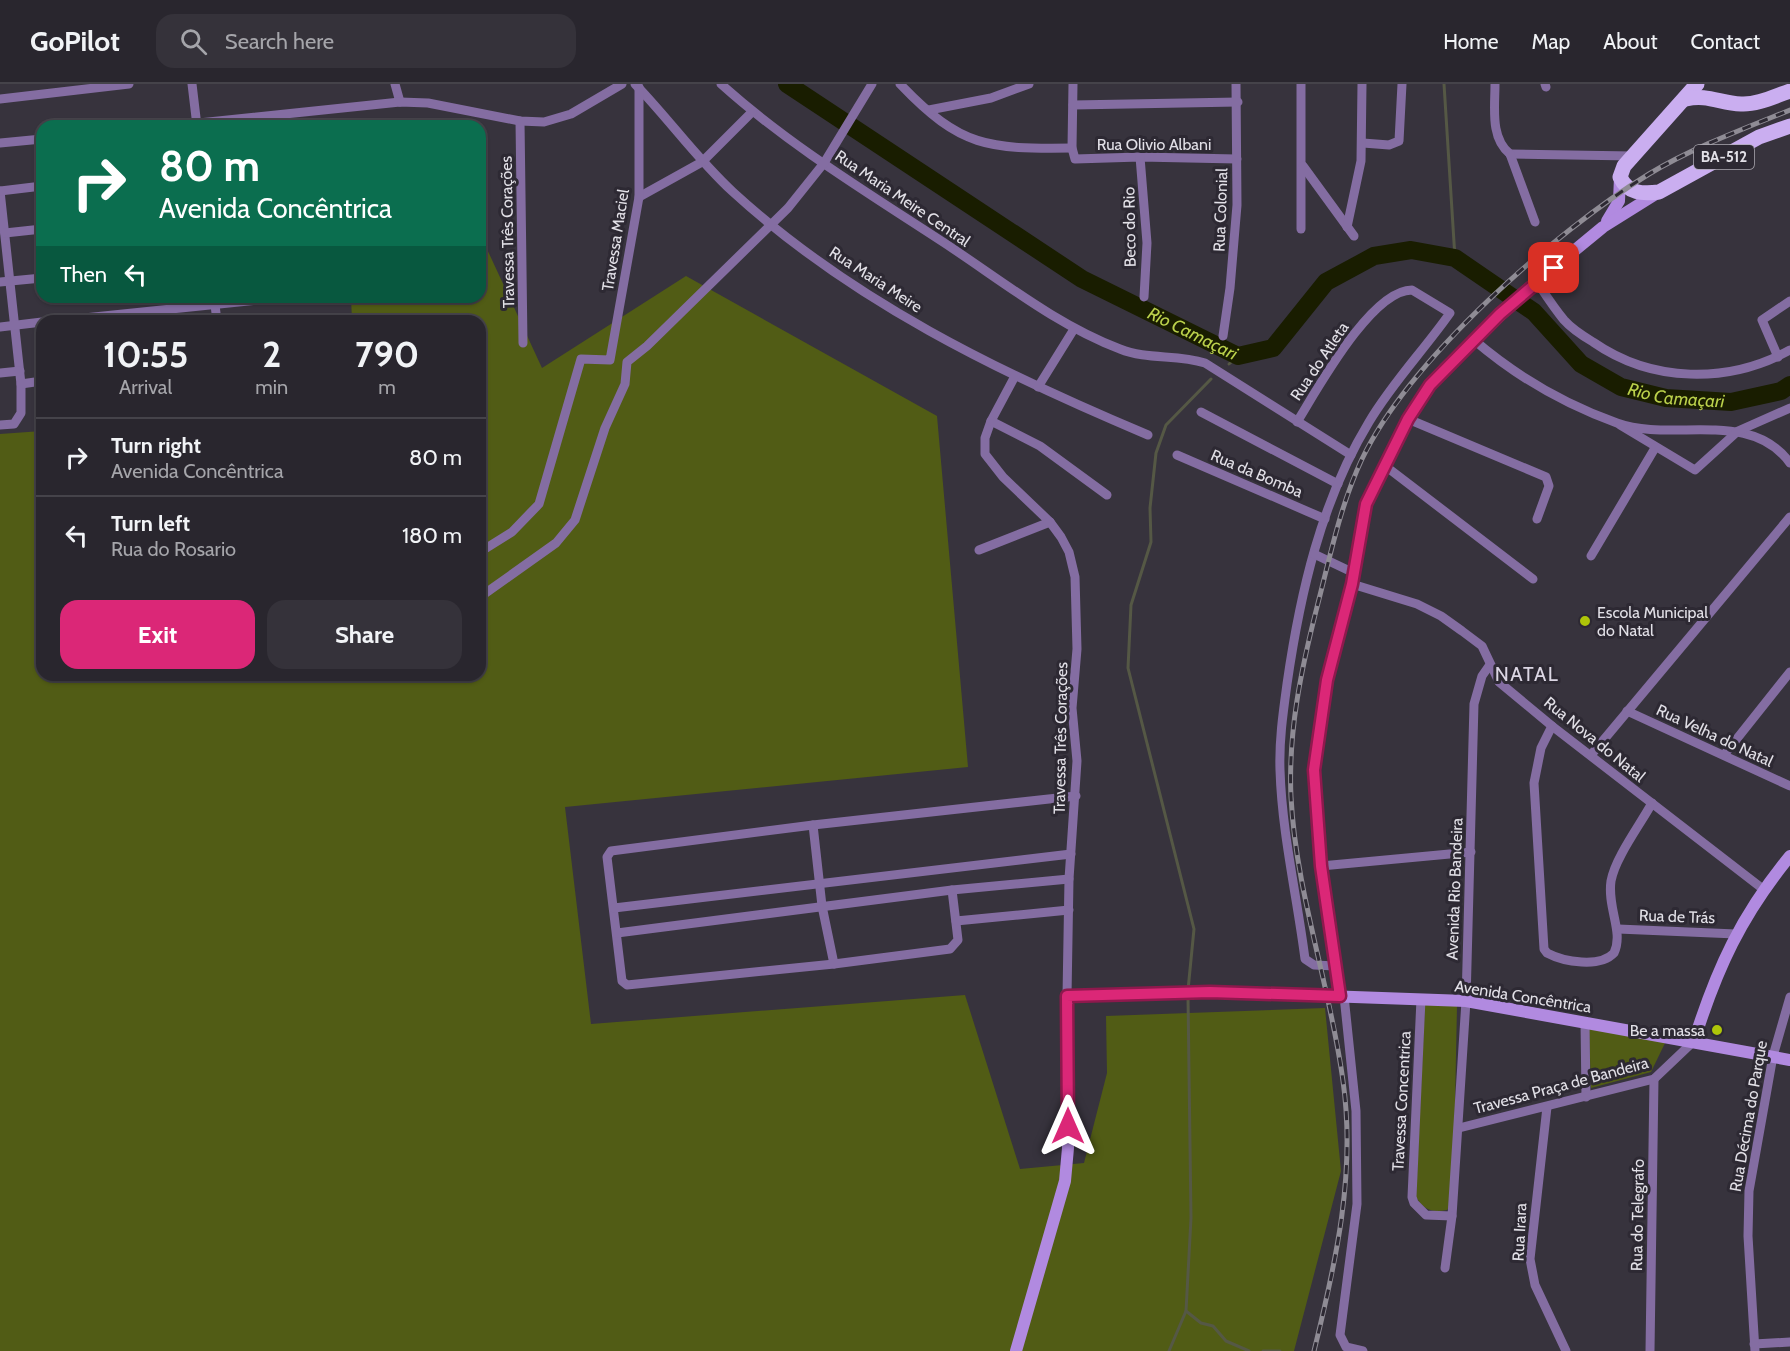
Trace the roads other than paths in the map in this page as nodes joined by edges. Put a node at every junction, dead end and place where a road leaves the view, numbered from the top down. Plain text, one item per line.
1 (129, 84) edge
2 (192, 84) edge
3 (395, 84) edge
4 (622, 84) edge
5 (721, 84) edge
6 (872, 84) edge
7 (900, 84) edge
8 (1029, 84) edge
9 (1072, 84) edge
10 (1236, 84) edge
11 (1301, 84) edge
12 (1362, 84) edge
13 (1402, 84) edge
14 (1494, 84) edge
15 (1697, 84) edge
16 (1710, 84) edge
17 (637, 86) edge
18 (1790, 91) edge
19 (0, 99) edge
20 (1686, 99) junction
21 (1724, 100) junction
22 (400, 102) junction
23 (1238, 102) junction
24 (1073, 105) junction
25 (929, 110) junction
26 (752, 112) junction
27 (196, 120) edge
28 (241, 120) edge
29 (520, 121) junction
30 (1790, 126) edge
31 (36, 140) edge
32 (0, 143) edge
33 (1363, 143) junction
34 (1072, 153) junction
35 (1510, 154) junction
36 (1140, 157) junction
37 (1237, 159) junction
38 (702, 162) junction
39 (824, 164) junction
40 (1622, 164) junction
41 (1302, 166) junction
42 (36, 187) edge
43 (0, 191) edge
44 (1659, 192) junction
45 (639, 197) junction
46 (1535, 222) dead end
47 (771, 225) junction
48 (1347, 227) junction
49 (1603, 227) junction
50 (1301, 229) dead end
51 (36, 230) edge
52 (5, 233) junction
53 (1354, 236) dead end
54 (36, 279) edge
55 (11, 281) junction
56 (0, 282) edge
57 (1533, 285) junction
58 (1144, 297) dead end
59 (1790, 301) edge
60 (199, 303) edge
61 (103, 315) edge
62 (36, 323) edge
63 (14, 325) junction
64 (0, 327) edge
65 (1074, 329) junction
66 (1223, 336) dead end
67 (1474, 340) junction
68 (523, 343) dead end
69 (1790, 350) edge
70 (1778, 357) junction
71 (20, 370) junction
72 (0, 373) edge
73 (1015, 376) junction
74 (36, 382) edge
75 (21, 384) junction
76 (1038, 387) junction
77 (1790, 408) edge
78 (1201, 412) dead end
79 (1408, 419) junction
80 (991, 421) junction
81 (1297, 422) junction
82 (1618, 424) junction
83 (0, 425) edge
84 (1738, 432) junction
85 (1148, 435) dead end
86 (1655, 448) junction
87 (1177, 455) dead end
88 (1350, 455) junction
89 (1790, 463) edge
90 (1384, 465) junction
91 (1338, 484) junction
92 (1107, 495) dead end
93 (1790, 517) edge
94 (1325, 519) junction
95 (1537, 519) dead end
96 (1050, 522) junction
97 (486, 548) edge
98 (979, 550) dead end
99 (1314, 554) junction
100 (1591, 556) dead end
101 (1353, 578) junction
102 (1533, 579) dead end
103 (486, 593) edge
104 (1489, 666) junction
105 (1790, 672) edge
106 (1627, 711) junction
107 (1552, 726) junction
108 (1591, 755) junction
109 (1724, 755) junction
110 (1790, 786) edge
111 (1076, 796) junction
112 (1652, 803) junction
113 (813, 825) junction
114 (1471, 852) junction
115 (1071, 854) junction
116 (1790, 856) edge
117 (1321, 866) junction
118 (1070, 879) junction
119 (820, 884) junction
120 (1763, 889) junction
121 (952, 890) junction
122 (822, 906) junction
123 (614, 908) junction
124 (1069, 910) junction
125 (956, 921) junction
126 (1618, 929) junction
127 (617, 933) junction
128 (1736, 934) junction
129 (834, 964) junction
130 (1336, 966) junction
131 (1067, 996) junction
132 (1342, 996) junction
133 (1790, 997) edge
134 (1421, 999) junction
135 (1466, 1001) junction
136 (1585, 1022) junction
137 (1694, 1041) junction
138 (1773, 1056) junction
139 (1790, 1060) edge
140 (1654, 1079) junction
141 (1586, 1097) junction
142 (1547, 1107) junction
143 (1459, 1128) junction
144 (1452, 1216) junction
145 (1444, 1268) dead end
146 (1790, 1342) edge
147 (1754, 1348) edge
148 (1016, 1351) edge
149 (1363, 1351) edge
150 (1566, 1351) edge
151 (1650, 1351) edge

1 - 19 street
2 - 27 street
3 - 22 street
4 - 29 street
5 - 26 street, Rua Maria Meire Central
6 - 39 street
7 - 25 street, Rua Olivio Albani
8 - 25 street
9 - 24 street
10 - 23 street, Rua Colonial
11 - 41 street
12 - 33 street
13 - 33 street
14 - 35 street
15 - 20 main road
16 - 21 main road
17 - 38 street, Rua Maria Meire
17 - 45 street, Travessa Maciel
18 - 21 main road
20 - 21 main road
20 - 40 main road
22 - 28 street
22 - 29 street
23 - 24 street
23 - 37 street, Rua Colonial
24 - 34 street
25 - 34 street, Rua Olivio Albani
26 - 38 street
26 - 39 street, Rua Maria Meire Central
29 - 68 street, Travessa Três Corações
30 - 44 main road, BA-512
31 - 32 street
33 - 48 street
34 - 36 street, Rua Olivio Albani
35 - 40 street
35 - 46 street
36 - 37 street, Rua Olivio Albani
36 - 58 street, Beco do Rio
37 - 66 street, Rua Colonial
38 - 45 street
38 - 47 street, Rua Maria Meire
39 - 47 street
39 - 65 street, Rua Maria Meire Central
40 - 44 main road
40 - 49 street
41 - 48 street
41 - 50 street
42 - 43 street
43 - 52 street
44 - 49 street
45 - 97 street, Travessa Maciel
47 - 73 street, Rua Maria Meire
47 - 103 street
48 - 53 street
49 - 57 street
51 - 52 street
52 - 55 street
54 - 55 street
55 - 56 street
55 - 63 street
57 - 67 street
57 - 70 street
59 - 70 street
60 - 61 street
62 - 63 street
63 - 64 street
63 - 71 street
65 - 76 street
65 - 81 street, Rua Maria Meire Central
67 - 79 street
67 - 82 street
69 - 70 street
71 - 72 street
71 - 75 street
73 - 76 street, Rua Maria Meire
73 - 80 street, Travessa Três Corações
74 - 75 street
75 - 83 street
76 - 85 street, Rua Maria Meire
77 - 84 street
78 - 91 street
79 - 90 street
79 - 95 street
80 - 92 street
80 - 96 street, Travessa Três Corações
81 - 88 street, Rua do Atleta
81 - 88 street, Rua do Atleta
82 - 84 street
82 - 86 street
84 - 86 street
84 - 89 street
86 - 100 street
87 - 94 street, Rua da Bomba
88 - 91 street
90 - 101 street
90 - 102 street
91 - 94 street
93 - 106 street
94 - 99 street
96 - 98 street
96 - 111 street, Travessa Três Corações
99 - 101 street, Rua Nova do Natal
99 - 130 street
101 - 104 street, Rua Nova do Natal
101 - 117 street
104 - 107 street, Rua Nova do Natal
104 - 114 street, Avenida Rio Bandeira
105 - 109 street
106 - 108 street
106 - 109 street, Rua Velha do Natal
107 - 108 street, Rua Nova do Natal
107 - 126 street
108 - 112 street, Rua Nova do Natal
109 - 110 street, Rua Velha do Natal
111 - 113 street
111 - 115 street, Travessa Três Corações
112 - 120 street, Rua Nova do Natal
112 - 126 street
113 - 119 street
113 - 123 street
114 - 117 street
114 - 135 street, Avenida Rio Bandeira
115 - 118 street, Travessa Três Corações
115 - 119 street
116 - 120 street
117 - 130 street
118 - 121 street
118 - 124 street, Travessa Três Corações
119 - 122 street
119 - 123 street
120 - 128 street
121 - 122 street
121 - 125 street
122 - 127 street
122 - 129 street
123 - 127 street
124 - 125 street
124 - 131 street, Travessa Três Corações
125 - 129 street
126 - 128 street, Rua de Trás
127 - 129 street
128 - 137 street
130 - 132 street
131 - 132 street, Avenida Concêntrica
131 - 148 street
132 - 134 street, Avenida Concêntrica
132 - 149 street
133 - 138 street, Rua Décima do Parque
134 - 135 street, Avenida Concêntrica
134 - 144 street, Travessa Concentrica
135 - 136 street, Avenida Concêntrica
135 - 143 street, Avenida Rio Bandeira
136 - 137 street, Avenida Concêntrica
136 - 141 street
137 - 138 street, Avenida Concêntrica
137 - 140 street, Travessa Praça de Bandeira
138 - 139 street, Avenida Concêntrica
138 - 147 street, Rua Décima do Parque
140 - 141 street, Travessa Praça de Bandeira
140 - 151 street, Rua do Telegrafo
141 - 142 street, Travessa Praça de Bandeira
142 - 143 street, Travessa Praça de Bandeira
142 - 150 street, Rua Irara
143 - 144 street, Avenida Rio Bandeira
144 - 145 street, Avenida Rio Bandeira
146 - 147 street

